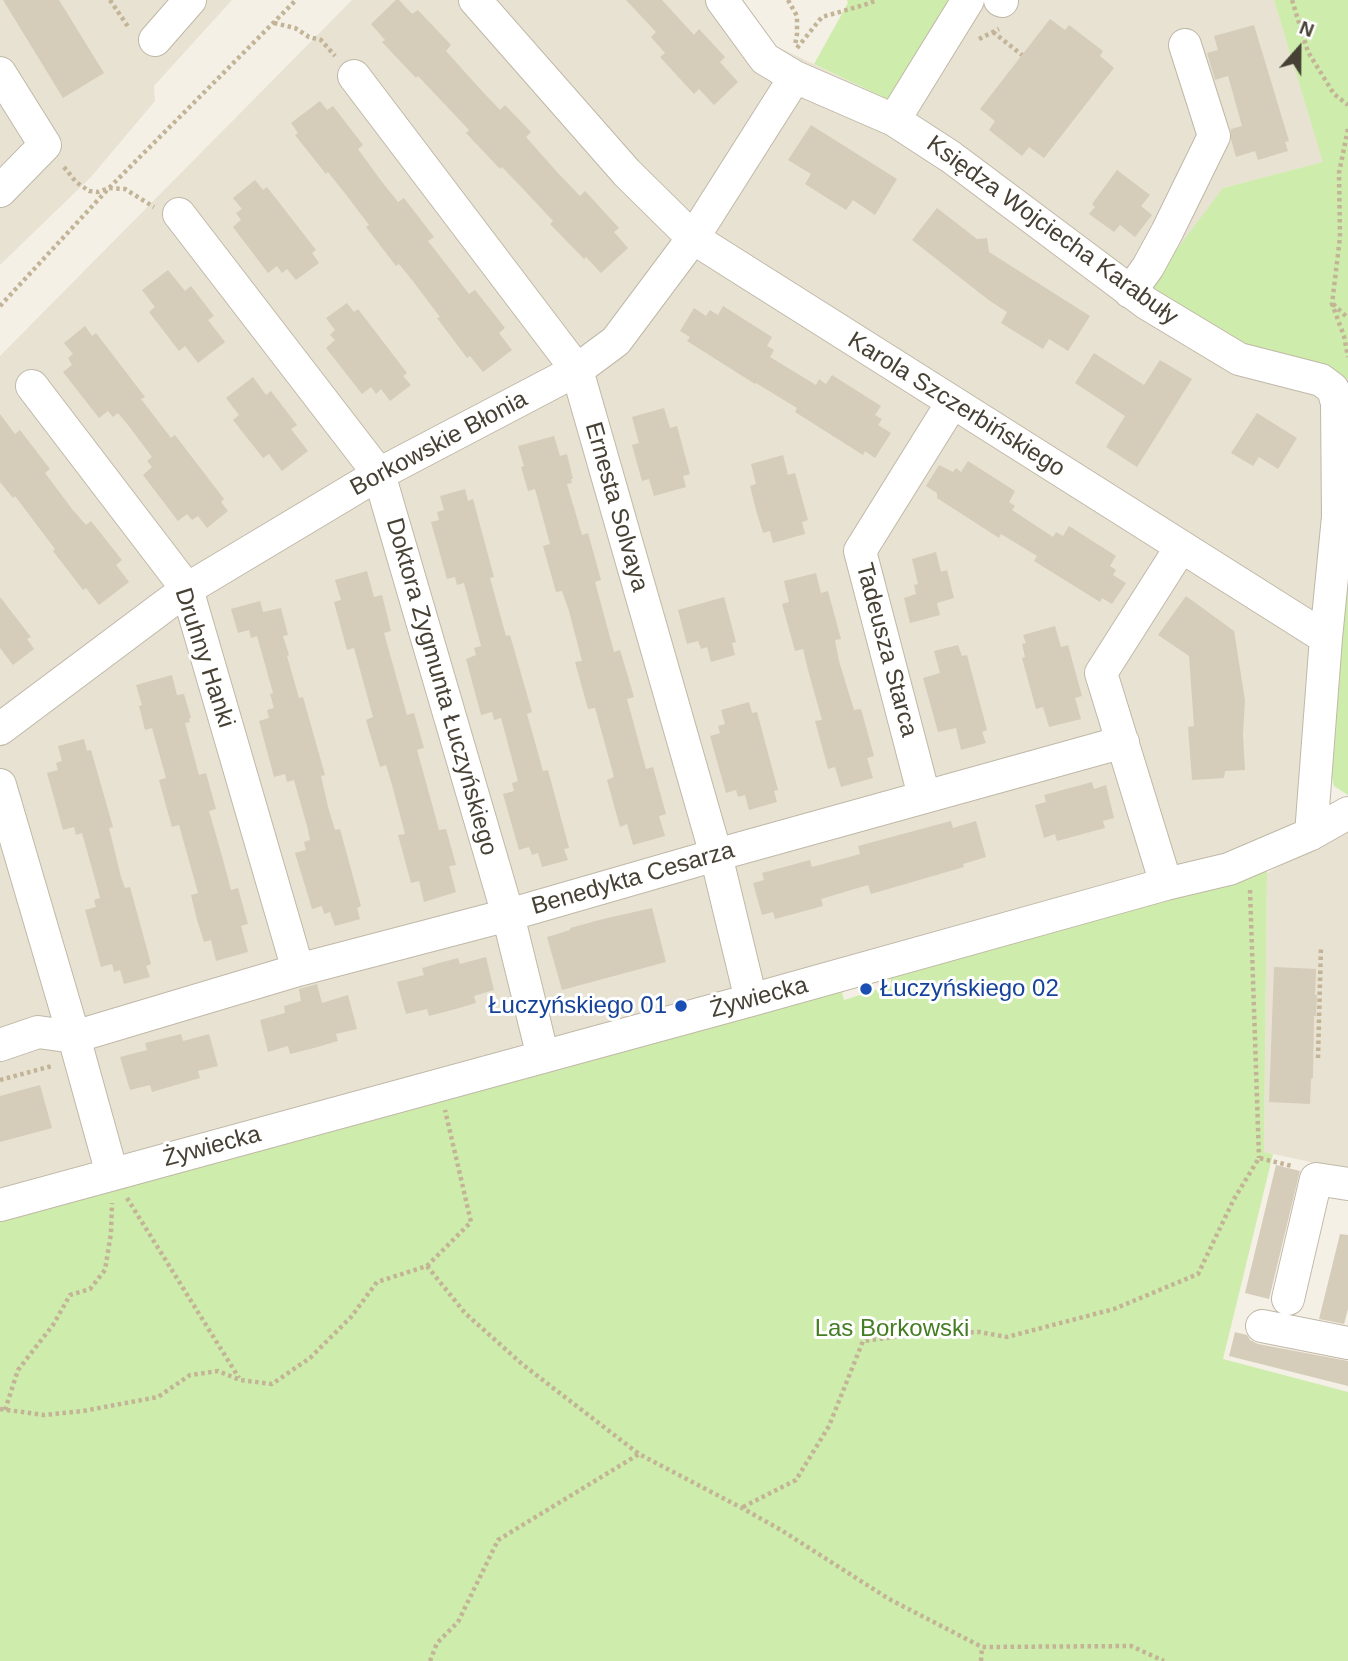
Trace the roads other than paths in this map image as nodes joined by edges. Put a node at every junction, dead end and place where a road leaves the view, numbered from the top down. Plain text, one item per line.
1 (190, 0) edge
2 (475, 0) edge
3 (722, 0) edge
4 (968, 0) edge
5 (155, 40) dead end
6 (1185, 45) dead end
7 (0, 73) edge
8 (354, 76) road end
9 (796, 77) junction
10 (894, 120) junction
11 (0, 191) edge
12 (178, 214) road end
13 (693, 238) junction
14 (1130, 292) junction
15 (576, 370) junction
16 (32, 386) dead end
17 (951, 403) junction
18 (379, 474) junction
19 (1181, 547) junction
20 (187, 589) junction
21 (1326, 638) junction
22 (0, 729) edge
23 (1123, 742) junction
24 (0, 785) edge
25 (924, 796) junction
26 (1348, 813) edge
27 (1311, 834) junction
28 (716, 855) junction
29 (1166, 884) junction
30 (508, 915) junction
31 (298, 970) junction
32 (751, 1000) junction
33 (0, 1045) edge
34 (69, 1050) junction
35 (543, 1057) junction
36 (112, 1174) junction
37 (1348, 1184) edge
38 (0, 1205) edge
39 (1288, 1299) dead end
40 (1262, 1325) dead end
41 (1348, 1343) edge

1 - 5 street
2 - 13 street, Karola Szczerbińskiego
3 - 9 street, Księdza Wojciecha Karabuły
4 - 10 street
6 - 14 street
7 - 11 street
8 - 15 street, Ernesta Solvaya
9 - 10 street, Księdza Wojciecha Karabuły
9 - 13 street, Borkowskie Błonia
10 - 14 street, Księdza Wojciecha Karabuły
12 - 18 street, Doktora Zygmunta Łuczyńskiego
13 - 15 street, Borkowskie Błonia
13 - 17 street, Karola Szczerbińskiego
14 - 21 street, Księdza Wojciecha Karabuły
15 - 18 street, Borkowskie Błonia
15 - 28 street, Ernesta Solvaya
16 - 20 street, Druhny Hanki
17 - 19 street, Karola Szczerbińskiego
17 - 25 street, Tadeusza Starca
18 - 20 street, Borkowskie Błonia
18 - 30 street, Doktora Zygmunta Łuczyńskiego
19 - 21 street, Karola Szczerbińskiego
19 - 23 street
20 - 22 street, Borkowskie Błonia
20 - 31 street, Druhny Hanki
21 - 27 street
23 - 25 street, Benedykta Cesarza
23 - 29 street
24 - 34 street
25 - 28 street, Benedykta Cesarza
26 - 27 street, Żywiecka
27 - 29 street, Żywiecka
28 - 30 street, Benedykta Cesarza
28 - 32 street, Ernesta Solvaya
29 - 32 street, Żywiecka
30 - 31 street, Benedykta Cesarza
30 - 35 street, Doktora Zygmunta Łuczyńskiego
31 - 34 street, Benedykta Cesarza
32 - 35 street, Żywiecka
33 - 34 street, Benedykta Cesarza
34 - 36 street
35 - 36 street, Żywiecka
36 - 38 street, Żywiecka
37 - 39 street
40 - 41 street

